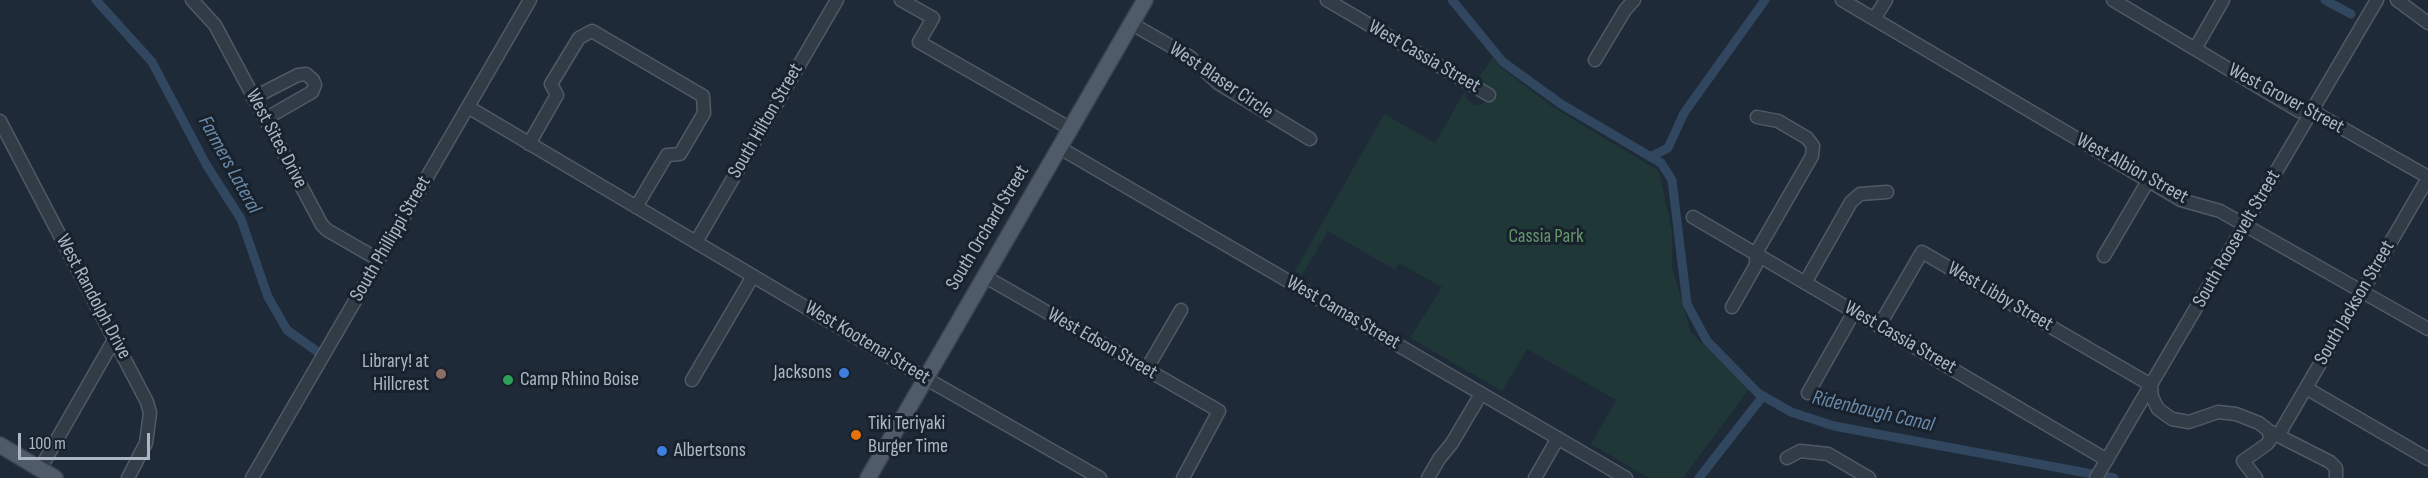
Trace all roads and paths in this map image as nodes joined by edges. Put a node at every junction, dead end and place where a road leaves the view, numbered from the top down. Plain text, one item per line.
1 (192, 0) edge
2 (530, 0) edge
3 (837, 0) edge
4 (901, 0) edge
5 (1145, 0) edge
6 (1328, 0) edge
7 (1634, 0) edge
8 (1842, 0) edge
9 (1886, 0) edge
10 (2113, 0) edge
11 (2223, 0) edge
12 (2377, 0) edge
13 (2397, 0) edge
14 (1874, 19) junction
15 (2428, 23) edge
16 (1131, 24) junction
17 (2195, 49) junction
18 (1595, 60) dead end
19 (1489, 95) dead end
20 (254, 98) junction
21 (468, 107) junction
22 (2312, 111) junction
23 (1757, 117) dead end
24 (265, 119) junction
25 (0, 121) edge
26 (1071, 129) junction
27 (1310, 139) dead end
28 (529, 144) junction
29 (1060, 148) junction
30 (2428, 178) edge
31 (2148, 181) junction
32 (1887, 192) dead end
33 (636, 207) junction
34 (1693, 217) dead end
35 (2245, 224) junction
36 (696, 242) junction
37 (1756, 253) junction
38 (2104, 256) dead end
39 (379, 260) junction
40 (753, 276) junction
41 (984, 276) junction
42 (1805, 283) junction
43 (2362, 291) junction
44 (1732, 307) dead end
45 (1180, 310) dead end
46 (1854, 312) junction
47 (1879, 326) junction
48 (2428, 329) edge
49 (115, 338) junction
50 (1146, 369) junction
51 (925, 378) junction
52 (692, 380) dead end
53 (2151, 385) junction
54 (2306, 388) junction
55 (1808, 393) dead end
56 (1481, 394) junction
57 (2276, 430) junction
58 (1558, 438) junction
59 (0, 445) edge
60 (1787, 458) dead end
61 (2428, 459) edge
62 (40, 469) junction
63 (2101, 469) edge
64 (55, 478) edge
65 (128, 478) edge
66 (252, 478) edge
67 (868, 478) edge
68 (1100, 478) edge
69 (1183, 478) edge
70 (1428, 478) edge
71 (1535, 478) edge
72 (1626, 478) edge
73 (1869, 478) edge
74 (2256, 478) edge
75 (2336, 478) edge

1 - 20 street, West Sites Drive
2 - 21 street, South Phillippi Street
3 - 36 street, South Hilton Street
4 - 26 street
5 - 16 main road, South Orchard Street
6 - 19 street, West Cassia Street
7 - 18 street
8 - 14 street, West Albion Street
9 - 14 street
10 - 17 street, West Grover Street
11 - 17 street
12 - 22 street, South Roosevelt Street
13 - 15 street
14 - 31 street, West Albion Street
16 - 26 main road, South Orchard Street
16 - 27 street, West Blaser Circle
17 - 22 street, West Grover Street
20 - 24 street, West Sites Drive
20 - 24 street
21 - 28 street, West Kootenai Street
21 - 39 street, South Phillippi Street
22 - 30 street, West Grover Street
22 - 35 street, South Roosevelt Street
23 - 37 street
24 - 39 street, West Sites Drive
25 - 49 street, West Randolph Drive
26 - 29 main road, South Orchard Street
28 - 33 street, West Kootenai Street
28 - 33 street
29 - 41 main road, South Orchard Street
29 - 56 street, West Camas Street
30 - 43 street, South Jackson Street
31 - 35 street, West Albion Street
31 - 38 street
32 - 42 street
33 - 36 street, West Kootenai Street
34 - 37 street, West Cassia Street
35 - 43 street, West Albion Street
35 - 53 street, South Roosevelt Street
36 - 40 street, West Kootenai Street
37 - 42 street, West Cassia Street
37 - 44 street
39 - 66 street, South Phillippi Street
40 - 51 street, West Kootenai Street
40 - 52 street
41 - 50 street, West Edson Street
41 - 51 main road, South Orchard Street
42 - 46 street, West Cassia Street
43 - 48 street, West Albion Street
43 - 54 street, South Jackson Street
45 - 50 street
46 - 47 street, West Cassia Street
46 - 55 street
47 - 53 street, West Libby Street
47 - 63 street, West Cassia Street
49 - 62 street
49 - 65 street, West Randolph Drive
50 - 69 street, West Edson Street
51 - 67 main road, South Orchard Street
51 - 68 street, West Kootenai Street
53 - 57 street
53 - 63 street, South Roosevelt Street
54 - 57 street, South Jackson Street
54 - 61 street
56 - 58 street, West Camas Street
56 - 70 street
57 - 74 street, South Jackson Street
57 - 75 street
58 - 71 street
58 - 72 street, West Camas Street
59 - 62 main road
60 - 73 street
62 - 64 main road

